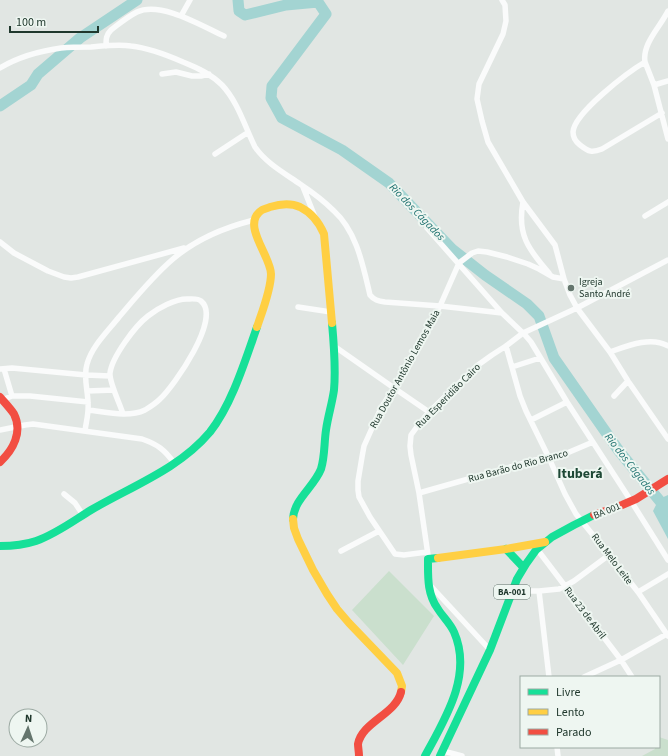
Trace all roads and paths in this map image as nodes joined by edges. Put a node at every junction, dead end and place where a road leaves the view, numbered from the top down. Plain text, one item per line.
1 (190, 0) edge
2 (502, 0) edge
3 (668, 11) edge
4 (182, 16) junction
5 (224, 36) dead end
6 (106, 46) junction
7 (644, 62) junction
8 (0, 68) edge
9 (162, 74) dead end
10 (209, 74) junction
11 (668, 81) edge
12 (654, 85) junction
13 (662, 113) junction
14 (247, 133) junction
15 (668, 139) edge
16 (215, 154) dead end
17 (303, 186) junction
18 (523, 202) junction
19 (668, 202) edge
20 (645, 216) dead end
21 (315, 217) junction
22 (254, 220) junction
23 (427, 228) dead end
24 (0, 242) edge
25 (189, 247) junction
26 (668, 260) edge
27 (460, 262) junction
28 (553, 277) junction
29 (564, 279) junction
30 (440, 306) junction
31 (298, 307) dead end
32 (575, 309) junction
33 (331, 312) junction
34 (502, 313) junction
35 (524, 333) junction
36 (334, 346) junction
37 (506, 346) junction
38 (668, 346) edge
39 (610, 352) junction
40 (540, 358) junction
41 (512, 367) junction
42 (2, 369) edge
43 (86, 375) junction
44 (110, 376) junction
45 (628, 381) junction
46 (394, 388) junction
47 (114, 390) junction
48 (87, 391) junction
49 (12, 396) junction
50 (614, 396) dead end
51 (1, 398) edge
52 (88, 402) junction
53 (566, 402) junction
54 (88, 410) junction
55 (429, 412) junction
56 (123, 414) junction
57 (531, 420) junction
58 (17, 427) junction
59 (0, 430) edge
60 (85, 430) junction
61 (666, 433) edge
62 (668, 439) edge
63 (593, 442) junction
64 (550, 458) junction
65 (0, 462) edge
66 (174, 463) junction
67 (668, 479) edge
68 (420, 493) junction
69 (64, 494) dead end
70 (633, 500) junction
71 (83, 515) junction
72 (581, 521) junction
73 (379, 531) junction
74 (545, 542) junction
75 (0, 546) edge
76 (506, 549) junction
77 (537, 549) junction
78 (341, 551) dead end
79 (428, 555) junction
80 (609, 555) junction
81 (668, 560) edge
82 (523, 567) junction
83 (668, 574) edge
84 (429, 584) junction
85 (565, 586) junction
86 (513, 591) junction
87 (539, 591) junction
88 (638, 592) junction
89 (667, 635) edge
90 (490, 650) junction
91 (621, 660) junction
92 (549, 676) edge
93 (586, 676) edge
94 (631, 676) edge
95 (442, 754) edge
96 (359, 756) edge
97 (424, 756) edge
98 (462, 756) edge

1 - 4 street
2 - 18 street
3 - 7 street
4 - 5 street
4 - 6 street
6 - 8 street
6 - 10 street
7 - 12 street
7 - 13 street
9 - 10 street
10 - 14 street
11 - 12 street
12 - 13 street
13 - 15 street
14 - 16 street
14 - 17 street
17 - 21 street
17 - 30 street
18 - 28 street
18 - 29 street
19 - 20 street
21 - 22 main road
21 - 33 main road
22 - 25 street
22 - 66 main road
23 - 27 street
24 - 25 street
25 - 43 street
26 - 32 street
27 - 28 street
27 - 30 street, Rua Doutor Antônio Lemos Maia
27 - 34 street
28 - 29 street
29 - 32 street
30 - 34 street
30 - 46 street, Rua Doutor Antônio Lemos Maia
31 - 33 street
32 - 35 street, Rua Esperidião Cairo
32 - 39 street
33 - 36 main road
34 - 35 street
35 - 37 street, Rua Esperidião Cairo
35 - 40 street
36 - 46 street
36 - 96 main road
37 - 41 street, Rua Melo Leite
37 - 55 street, Rua Esperidião Cairo
38 - 39 street
39 - 45 street
40 - 41 street
40 - 53 street
41 - 57 street, Rua Melo Leite
42 - 43 street
42 - 49 street
43 - 44 street
43 - 48 street
44 - 47 street
44 - 56 street
45 - 50 street
45 - 61 street
46 - 55 street
46 - 73 street, Rua Doutor Antônio Lemos Maia
47 - 48 street
47 - 56 street
48 - 52 street
49 - 51 street
49 - 52 street
51 - 58 main road
52 - 54 street
53 - 57 street
53 - 63 street
54 - 56 street
54 - 60 street
55 - 68 street, Rua Esperidião Cairo
57 - 64 street, Rua Melo Leite
58 - 59 street
58 - 60 street
58 - 65 main road
60 - 66 street
61 - 62 street
63 - 64 street, Rua Barão do Rio Branco
63 - 70 street
64 - 68 street, Rua Barão do Rio Branco
64 - 72 street, Rua Melo Leite
66 - 71 main road
67 - 70 main road, BA 001
68 - 79 street, Rua Esperidião Cairo
69 - 71 street
70 - 72 main road, BA 001 / BA-001
70 - 81 street
71 - 75 main road
72 - 74 main road, BA 001 / BA-001
72 - 80 street, Rua Melo Leite
73 - 78 street
73 - 79 street, Rua Doutor Antônio Lemos Maia
74 - 76 main road
74 - 77 main road, BA-001
76 - 79 main road
76 - 82 main road
77 - 82 main road, BA-001
77 - 85 street, Rua 23 de Abril
79 - 84 main road
80 - 85 street
80 - 88 street, Rua Melo Leite
82 - 86 main road, BA-001
83 - 88 street
84 - 90 street
84 - 97 main road
85 - 87 street
85 - 91 street, Rua 23 de Abril
86 - 87 street
86 - 90 main road, BA-001
87 - 92 street
88 - 89 street, Rua Melo Leite
89 - 91 street
90 - 95 main road, BA-001
91 - 93 street
91 - 94 street, Rua 23 de Abril
95 - 98 street

